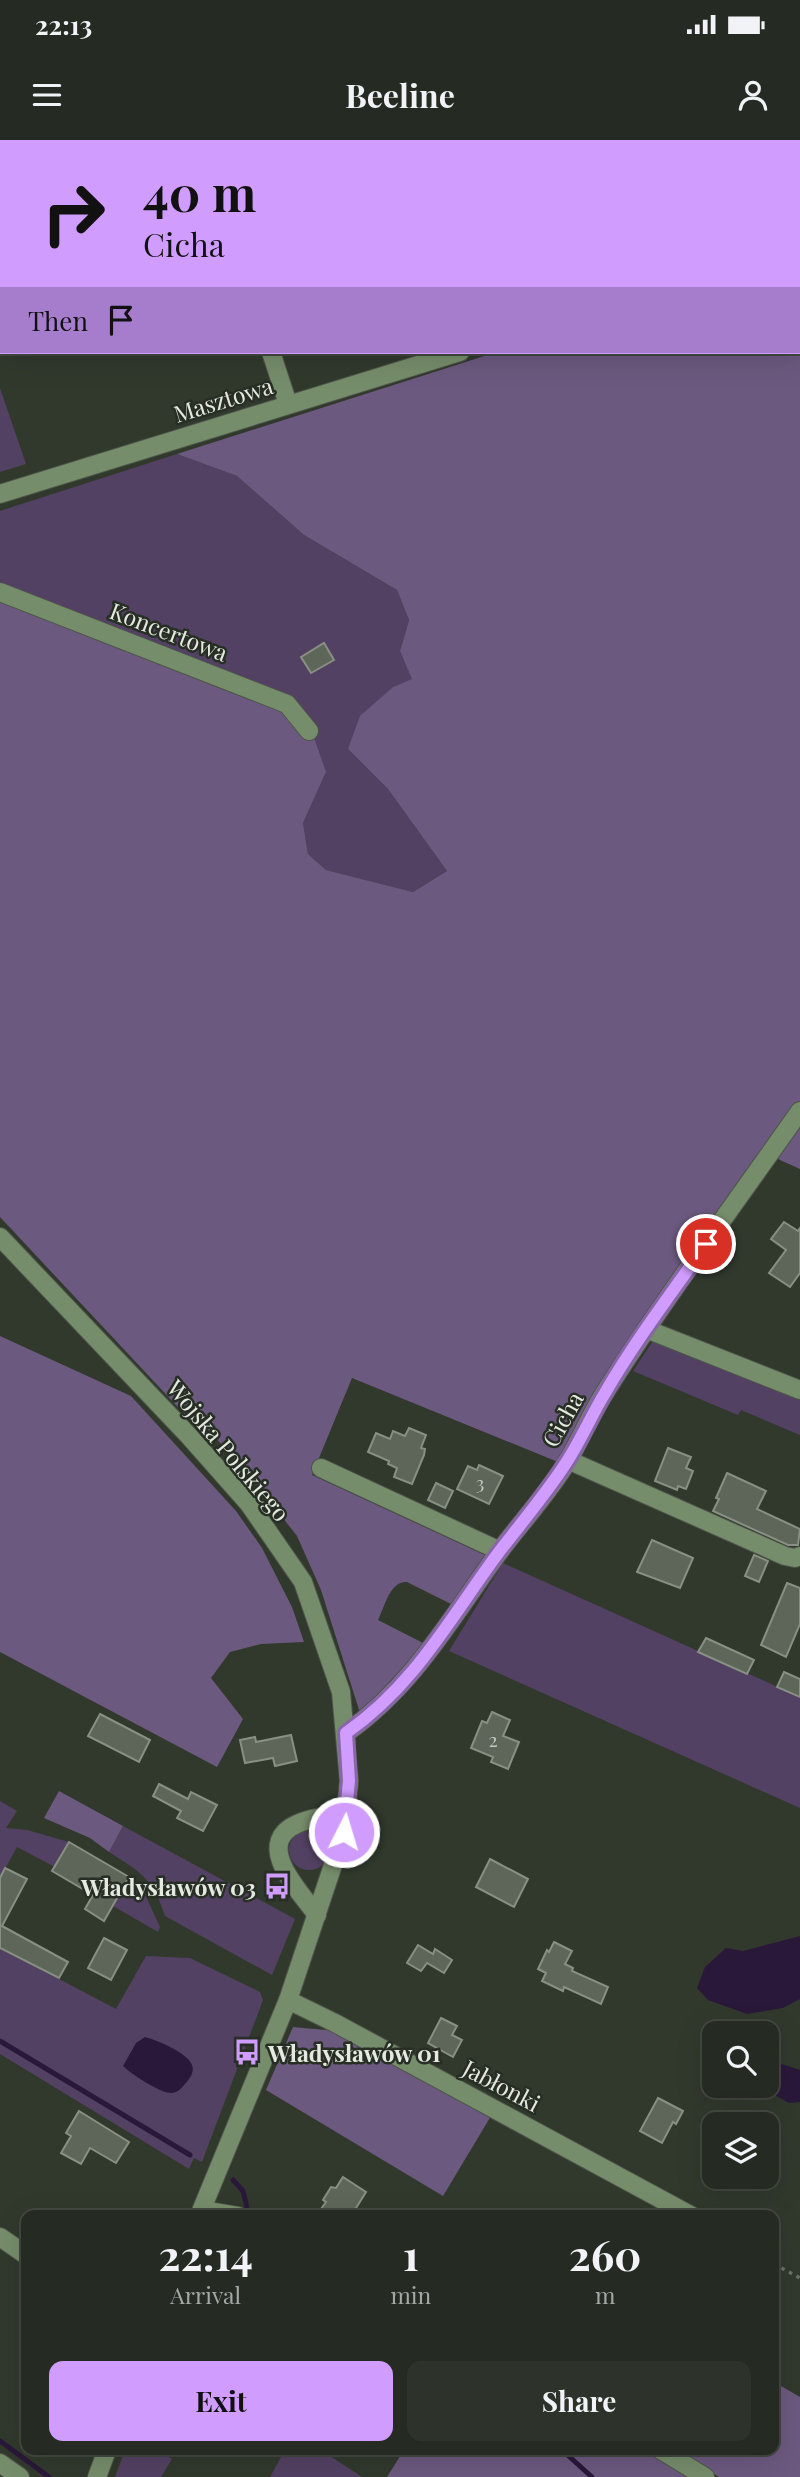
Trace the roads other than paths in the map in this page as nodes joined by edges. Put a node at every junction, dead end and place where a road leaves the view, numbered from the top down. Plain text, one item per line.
1 (272, 354) edge
2 (453, 354) edge
3 (288, 404) junction
4 (0, 494) edge
5 (0, 592) edge
6 (309, 731) dead end
7 (800, 1111) edge
8 (0, 1237) edge
9 (646, 1329) junction
10 (800, 1390) edge
11 (568, 1460) junction
12 (321, 1468) dead end
13 (500, 1551) junction
14 (800, 1556) edge
15 (346, 1733) junction
16 (346, 1814) junction
17 (317, 1915) junction
18 (288, 2000) junction
19 (201, 2210) edge
20 (681, 2210) edge
21 (0, 2237) edge
22 (21, 2252) edge
23 (105, 2455) edge
24 (669, 2455) edge
25 (0, 2463) edge
26 (20, 2477) edge
27 (97, 2477) edge
28 (705, 2477) edge

1 - 3 street
2 - 3 street, Masztowa
3 - 4 street, Masztowa
5 - 6 street, Koncertowa
7 - 9 street, Cicha
8 - 15 street, Wojska Polskiego
9 - 10 street
9 - 11 street, Cicha
11 - 13 street, Cicha
11 - 14 street
12 - 13 street
13 - 15 street, Cicha
15 - 16 street, Wojska Polskiego
16 - 17 street, Wojska Polskiego
16 - 17 street
17 - 18 street, Wojska Polskiego
18 - 19 street, Wojska Polskiego
18 - 20 street, Jabłonki
21 - 22 street
23 - 27 street
24 - 28 street
25 - 26 street

